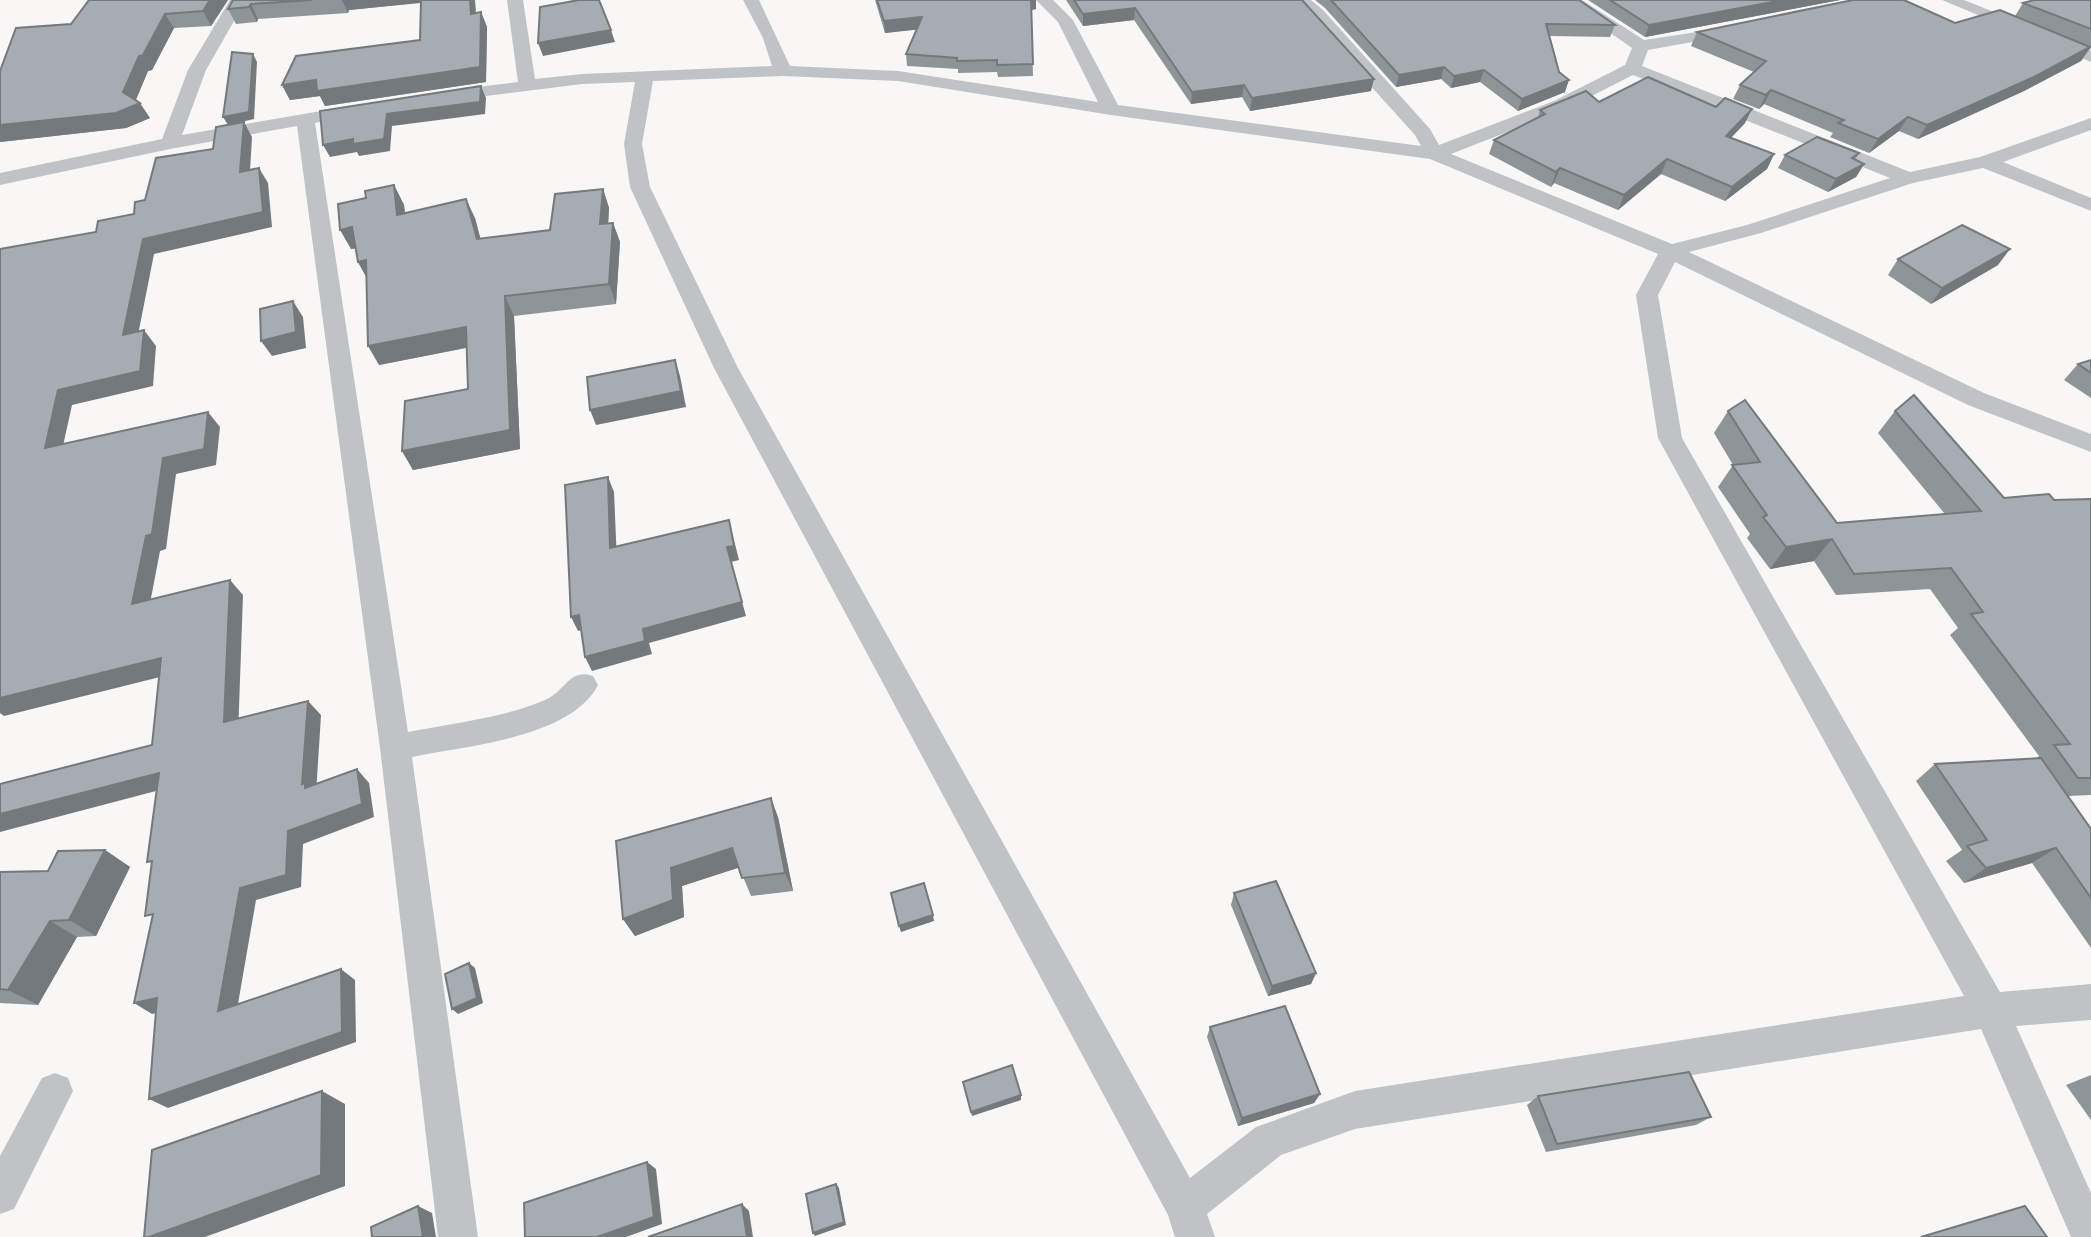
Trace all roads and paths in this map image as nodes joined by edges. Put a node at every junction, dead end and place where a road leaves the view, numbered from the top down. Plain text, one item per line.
1 (238, 0) edge
2 (515, 0) edge
3 (751, 0) edge
4 (1044, 0) edge
5 (1301, 0) edge
6 (1571, 0) edge
7 (1950, 0) edge
8 (1743, 27) edge
9 (1641, 46) junction
10 (2091, 57) edge
11 (1632, 68) junction
12 (783, 71) junction
13 (645, 77) junction
14 (527, 84) junction
15 (424, 100) edge
16 (379, 106) edge
17 (1111, 110) junction
18 (305, 118) junction
19 (2091, 124) edge
20 (170, 143) junction
21 (1434, 154) junction
22 (1985, 162) junction
23 (1908, 178) junction
24 (0, 179) edge
25 (2091, 205) edge
26 (1670, 251) junction
27 (2091, 443) edge
28 (583, 685) dead end
29 (395, 748) junction
30 (2091, 1002) edge
31 (1991, 1010) junction
32 (55, 1091) dead end
33 (0, 1195) edge
34 (1190, 1222) edge
35 (458, 1237) edge
36 (2091, 1237) edge

1 - 20 street
2 - 14 street
3 - 12 street
4 - 17 street
5 - 21 street
6 - 9 street
7 - 10 street
8 - 9 street
9 - 11 street
11 - 21 street
11 - 23 street
12 - 13 street
12 - 17 street
13 - 14 street
13 - 34 street
14 - 15 street
16 - 18 street
17 - 21 street
18 - 20 street
18 - 29 street
19 - 22 street
20 - 24 street
21 - 26 street
22 - 23 street
22 - 25 street
23 - 26 street
26 - 27 street
26 - 31 street
28 - 29 street
29 - 35 street
30 - 31 street
31 - 34 street
31 - 36 street
32 - 33 street

